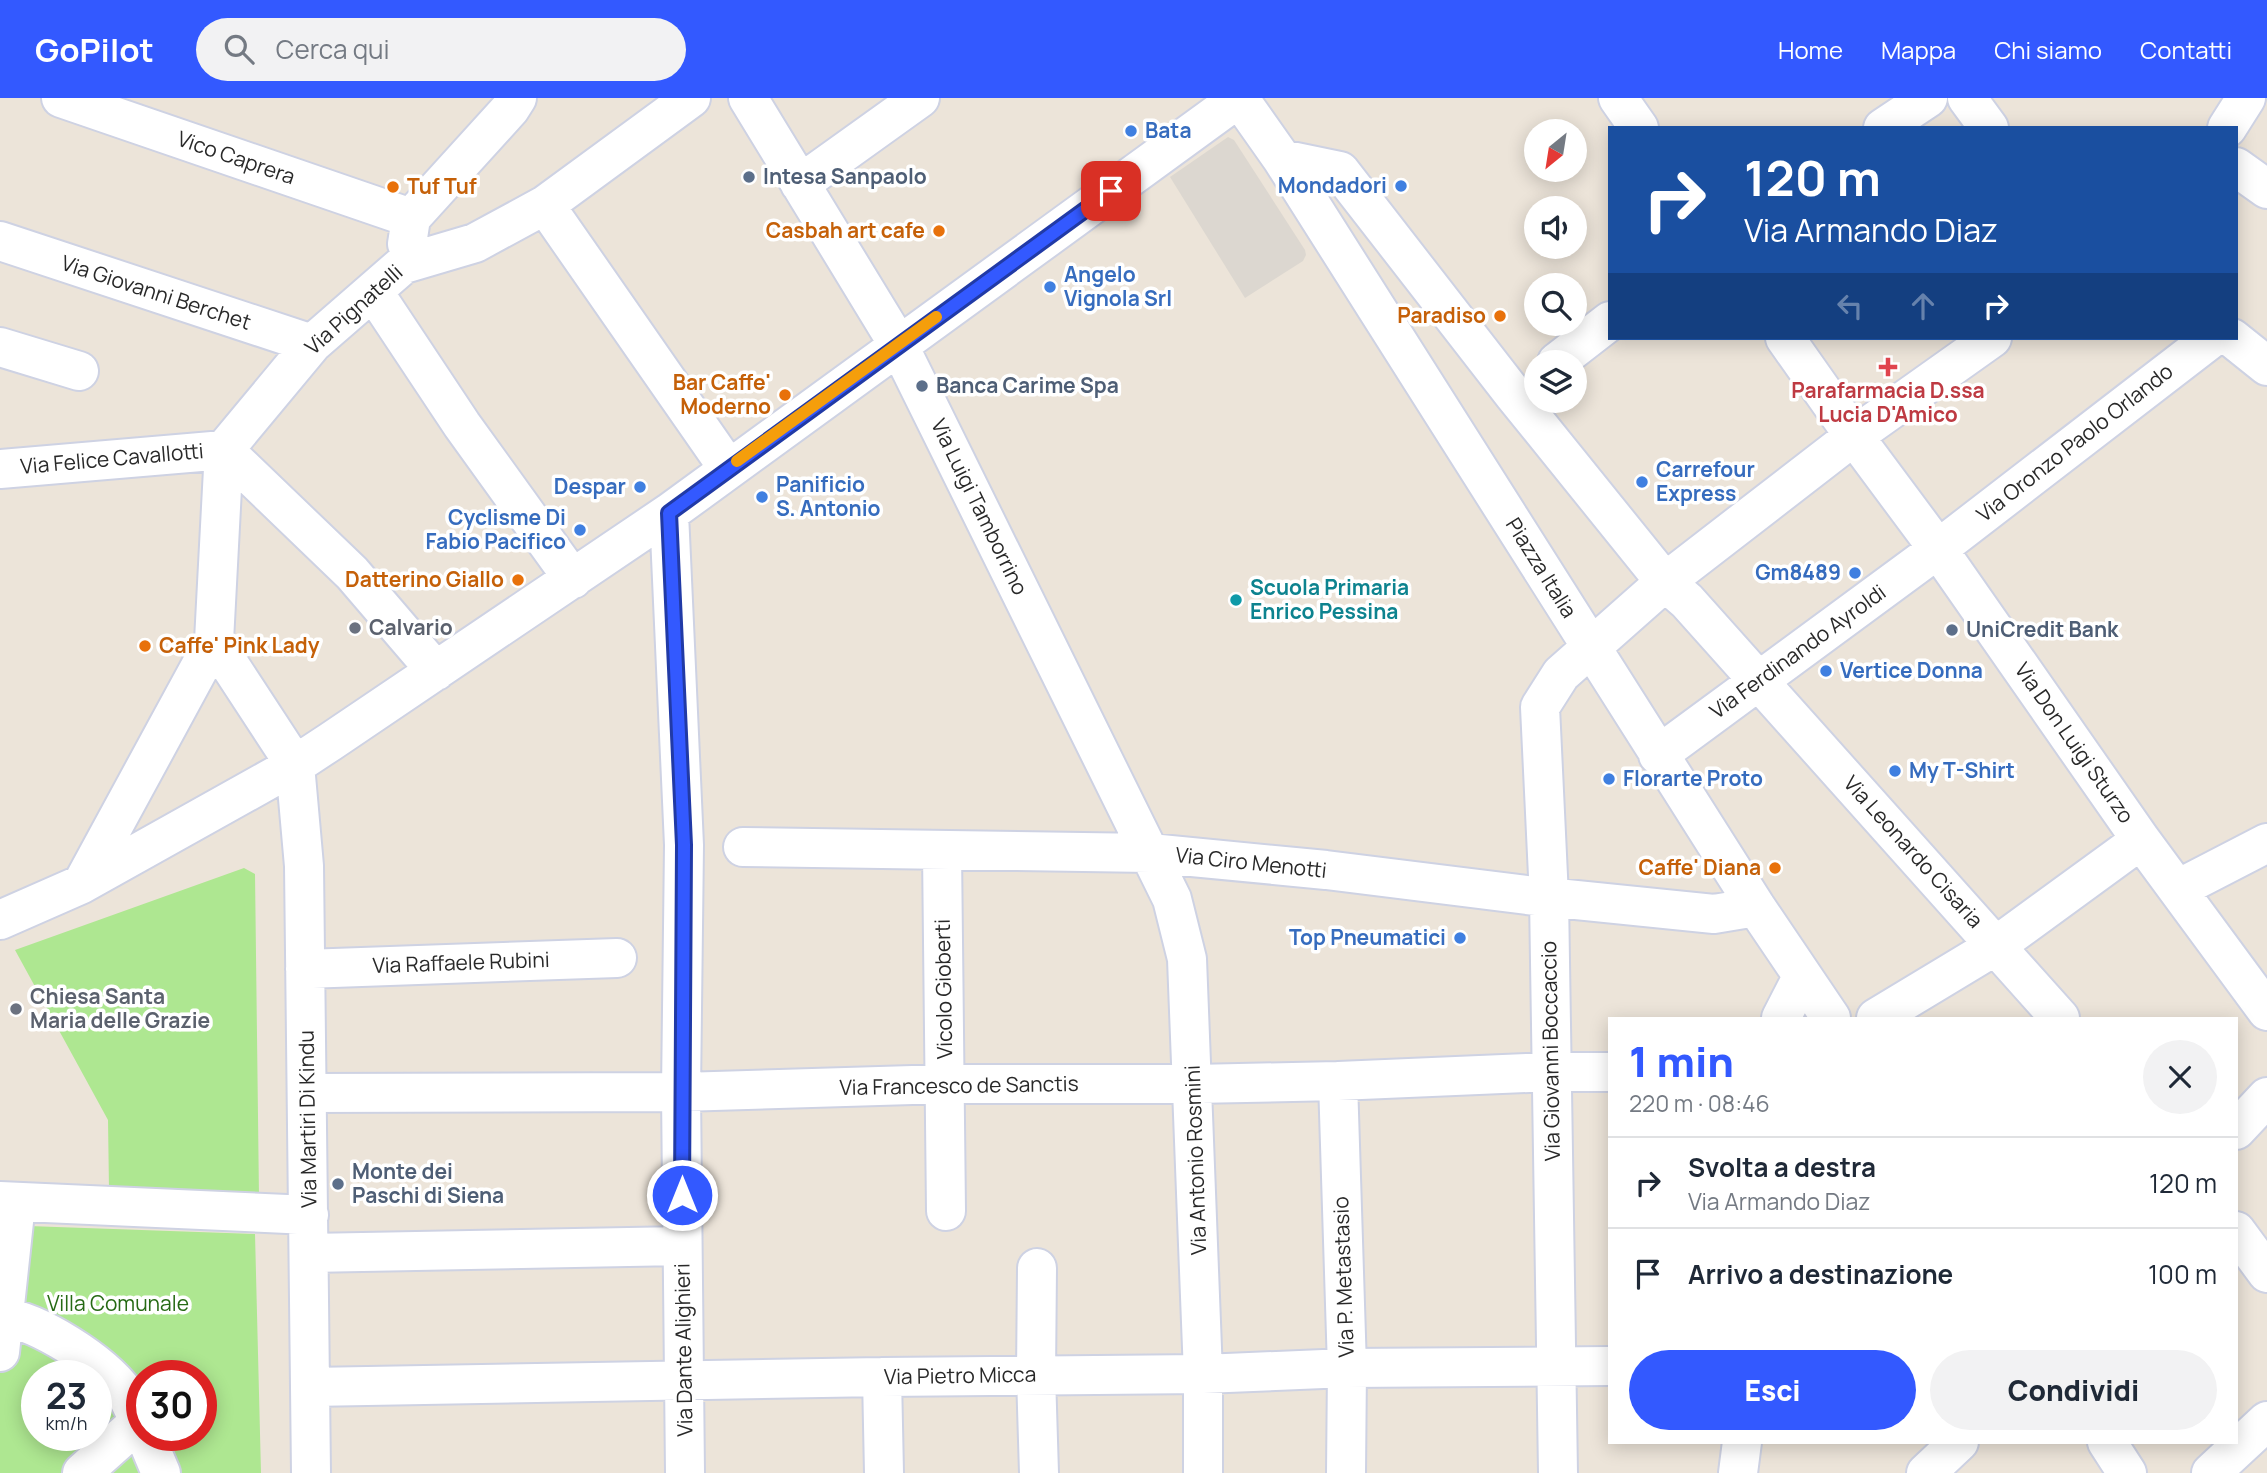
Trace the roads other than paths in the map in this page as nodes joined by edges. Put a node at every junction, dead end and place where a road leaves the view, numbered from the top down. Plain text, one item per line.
1 (61, 98) edge
2 (691, 98) edge
3 (748, 98) edge
4 (920, 98) edge
5 (1239, 98) edge
6 (1928, 98) edge
7 (1967, 98) edge
8 (2246, 98) edge
9 (502, 102) edge
10 (1886, 126) edge
11 (1988, 126) edge
12 (2228, 126) edge
13 (1282, 159) junction
14 (2238, 168) edge
15 (800, 184) junction
16 (2267, 188) edge
17 (545, 205) junction
18 (411, 218) junction
19 (0, 241) edge
20 (404, 264) junction
21 (373, 291) junction
22 (1608, 323) edge
23 (1786, 340) edge
24 (1989, 340) edge
25 (2209, 340) edge
26 (2234, 340) edge
27 (312, 344) junction
28 (898, 344) junction
29 (0, 347) edge
30 (1573, 350) edge
31 (2267, 366) edge
32 (79, 371) dead end
33 (1524, 386) edge
34 (1544, 413) edge
35 (1854, 436) junction
36 (224, 450) junction
37 (728, 468) junction
38 (0, 469) edge
39 (669, 513) junction
40 (1938, 549) junction
41 (573, 579) junction
42 (1665, 582) junction
43 (215, 641) junction
44 (1591, 649) junction
45 (436, 671) junction
46 (1761, 685) junction
47 (1658, 755) junction
48 (295, 765) junction
49 (2141, 840) junction
50 (2267, 843) edge
51 (743, 847) dead end
52 (942, 851) junction
53 (1150, 853) junction
54 (82, 884) junction
55 (2178, 890) junction
56 (1549, 897) junction
57 (1756, 907) junction
58 (0, 920) edge
59 (1997, 945) junction
60 (617, 958) dead end
61 (305, 969) junction
62 (1802, 977) junction
63 (2267, 1011) edge
64 (1782, 1017) edge
65 (1831, 1017) edge
66 (1878, 1017) edge
67 (2059, 1017) edge
68 (1551, 1072) junction
69 (1608, 1072) edge
70 (1338, 1082) junction
71 (946, 1084) junction
72 (1194, 1084) junction
73 (681, 1092) junction
74 (308, 1093) junction
75 (2267, 1097) edge
76 (2238, 1128) edge
77 (8, 1202) edge
78 (946, 1211) dead end
79 (309, 1215) junction
80 (2238, 1234) edge
81 (682, 1246) junction
82 (309, 1253) junction
83 (1037, 1268) dead end
84 (2267, 1273) edge
85 (1, 1328) edge
86 (1608, 1366) edge
87 (1555, 1367) junction
88 (1347, 1368) junction
89 (1203, 1374) junction
90 (1036, 1375) junction
91 (882, 1377) junction
92 (684, 1381) junction
93 (310, 1387) junction
94 (126, 1394) edge
95 (2267, 1421) edge
96 (126, 1440) edge
97 (1742, 1444) edge
98 (1957, 1444) edge
99 (2108, 1444) edge
100 (152, 1451) edge
101 (82, 1473) edge
102 (161, 1473) edge
103 (311, 1473) edge
104 (685, 1473) edge
105 (884, 1473) edge
106 (1039, 1473) edge
107 (1203, 1473) edge
108 (1346, 1473) edge
109 (1558, 1473) edge
110 (1738, 1473) edge
111 (1927, 1473) edge
112 (2126, 1473) edge
113 (2211, 1473) edge

1 - 18 street, Vico Caprera
2 - 17 street, Via Pignatelli
3 - 15 street, Via Luigi Tamborrino
4 - 15 street
5 - 13 street, Piazza Italia
5 - 28 street
6 - 10 street
7 - 11 street
8 - 12 street
9 - 18 street
13 - 33 street
13 - 44 street, Piazza Italia
14 - 16 street
15 - 28 street, Via Luigi Tamborrino
17 - 20 street, Via Pignatelli
17 - 37 street
18 - 20 street
19 - 27 street, Via Giovanni Berchet
20 - 21 street, Via Pignatelli
21 - 27 street, Via Pignatelli
21 - 41 street
22 - 30 street
23 - 35 street, Via Don Luigi Sturzo
24 - 35 street
25 - 40 street, Via Oronzo Paolo Orlando
26 - 31 street
27 - 36 street, Via Pignatelli
28 - 37 street
28 - 53 street, Via Luigi Tamborrino
29 - 32 street
34 - 42 street
35 - 40 street, Via Don Luigi Sturzo
35 - 42 street
36 - 38 street, Via Felice Cavallotti
36 - 43 street
36 - 45 street
37 - 39 street
39 - 41 street
39 - 73 street, Via Dante Alighieri
40 - 46 street, Via Ferdinando Ayroldi
40 - 49 street, Via Don Luigi Sturzo
41 - 45 street
42 - 44 street
42 - 46 street
43 - 48 street
43 - 54 street
44 - 47 street, Piazza Italia
44 - 56 street, Via Giovanni Boccaccio
45 - 48 street
46 - 47 street, Via Ferdinando Ayroldi
46 - 59 street, Via Leonardo Cisaria
47 - 57 street, Piazza Italia
48 - 54 street
48 - 61 street, Via Martiri Di Kindu
49 - 55 street, Via Don Luigi Sturzo
49 - 59 street
50 - 55 street
51 - 52 street, Via Ciro Menotti
52 - 53 street, Via Ciro Menotti
52 - 71 street, Vicolo Gioberti
53 - 56 street, Via Ciro Menotti
53 - 72 street, Via Antonio Rosmini
54 - 58 street
55 - 63 street, Via Don Luigi Sturzo
56 - 57 street, Via Ciro Menotti
56 - 68 street, Via Giovanni Boccaccio
57 - 62 street, Piazza Italia
59 - 66 street
59 - 67 street, Via Leonardo Cisaria
60 - 61 street, Via Raffaele Rubini
61 - 74 street, Via Martiri Di Kindu
62 - 64 street
62 - 65 street, Piazza Italia
68 - 69 street, Via Francesco de Sanctis
68 - 70 street, Via Francesco de Sanctis
68 - 87 street, Via Giovanni Boccaccio
70 - 72 street, Via Francesco de Sanctis
70 - 88 street, Via P. Metastasio
71 - 72 street, Via Francesco de Sanctis
71 - 73 street, Via Francesco de Sanctis
71 - 78 street, Vicolo Gioberti
72 - 89 street, Via Antonio Rosmini
73 - 74 street, Via Francesco de Sanctis
73 - 81 street, Via Dante Alighieri
74 - 79 street, Via Martiri Di Kindu
75 - 76 street
77 - 79 street
77 - 85 street
79 - 82 street, Via Martiri Di Kindu
80 - 84 street
81 - 82 street
81 - 92 street, Via Dante Alighieri
82 - 93 street, Via Martiri Di Kindu
83 - 90 street
85 - 94 street
86 - 87 street, Via Pietro Micca
87 - 88 street, Via Pietro Micca
87 - 109 street, Via Giovanni Boccaccio
88 - 89 street, Via Pietro Micca
88 - 108 street, Via P. Metastasio
89 - 90 street, Via Pietro Micca
89 - 107 street, Via Antonio Rosmini
90 - 91 street, Via Pietro Micca
90 - 106 street
91 - 92 street, Via Pietro Micca
91 - 105 street
92 - 93 street, Via Pietro Micca
92 - 104 street, Via Dante Alighieri
93 - 103 street, Via Martiri Di Kindu
95 - 113 street
96 - 101 street
97 - 110 street
98 - 111 street
99 - 112 street
100 - 102 street

